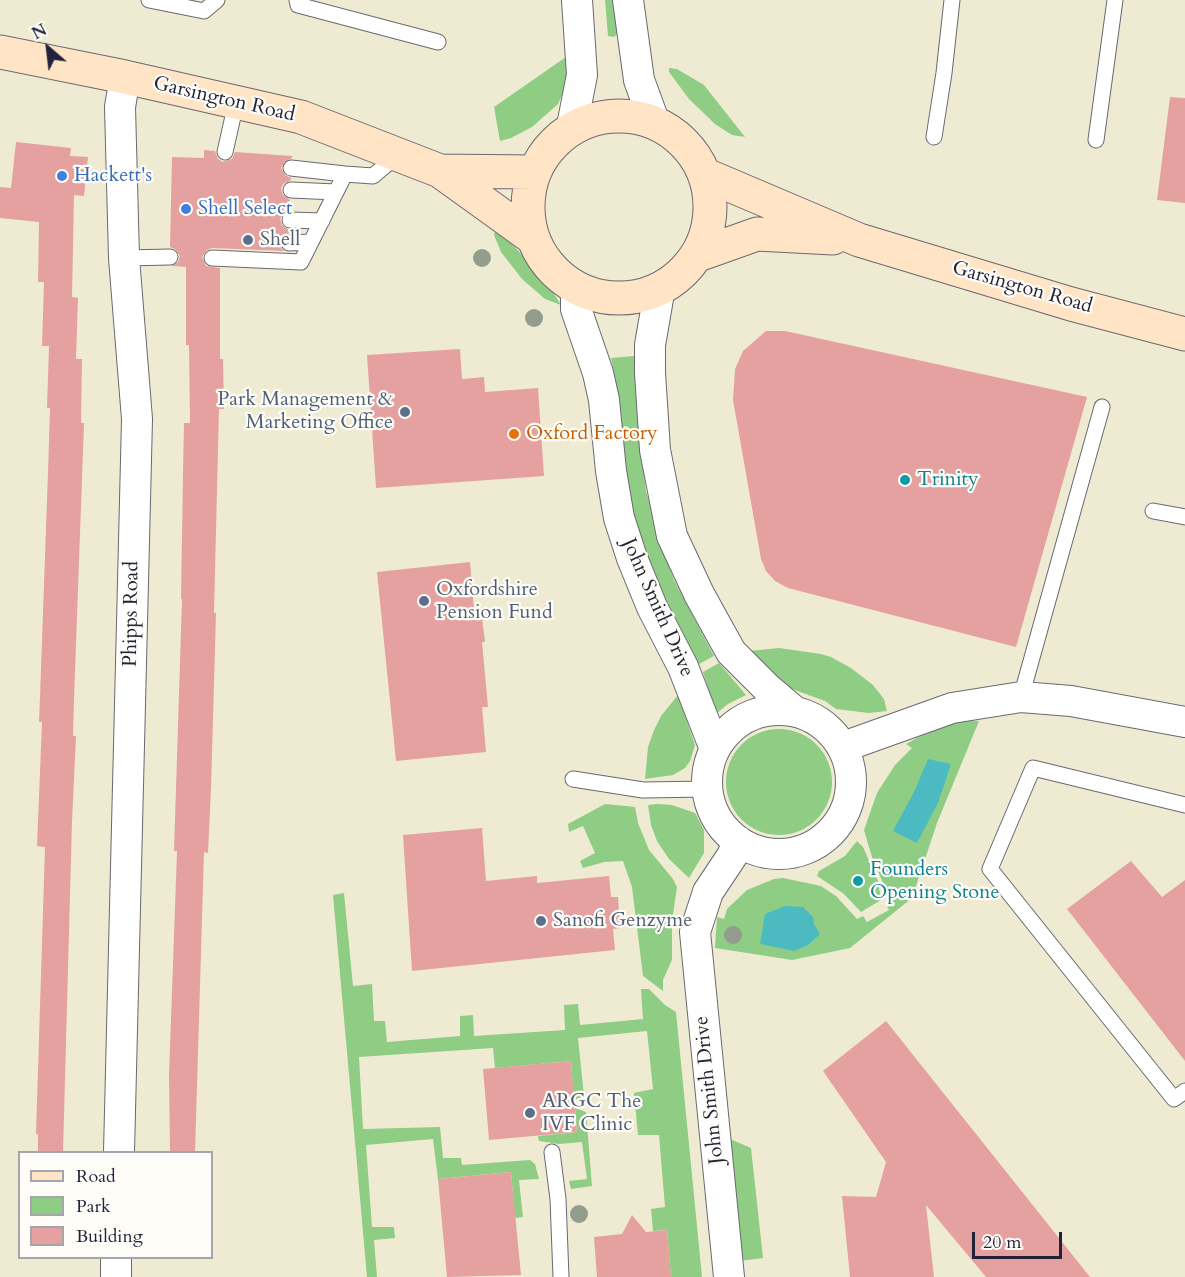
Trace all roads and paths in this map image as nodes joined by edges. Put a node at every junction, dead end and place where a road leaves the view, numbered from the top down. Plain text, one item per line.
1 (149, 0) edge
2 (217, 0) edge
3 (297, 0) edge
4 (577, 0) edge
5 (628, 0) edge
6 (952, 0) edge
7 (1115, 0) edge
8 (438, 42) dead end
9 (0, 52) edge
10 (125, 77) junction
11 (236, 102) junction
12 (654, 121) junction
13 (571, 131) junction
14 (934, 137) dead end
15 (1096, 140) dead end
16 (225, 152) dead end
17 (399, 154) junction
18 (291, 168) dead end
19 (440, 171) junction
20 (534, 172) junction
21 (345, 174) junction
22 (706, 175) junction
23 (291, 190) dead end
24 (336, 192) junction
25 (290, 220) dead end
26 (322, 221) junction
27 (532, 238) junction
28 (859, 240) junction
29 (311, 242) junction
30 (289, 243) dead end
31 (698, 255) junction
32 (170, 257) dead end
33 (124, 258) junction
34 (212, 258) dead end
35 (660, 287) junction
36 (576, 289) junction
37 (1185, 334) edge
38 (1102, 407) dead end
39 (1154, 511) dead end
40 (1185, 518) edge
41 (1021, 697) junction
42 (794, 711) junction
43 (1185, 722) edge
44 (843, 747) junction
45 (715, 750) junction
46 (573, 779) dead end
47 (708, 789) junction
48 (1184, 800) edge
49 (738, 841) junction
50 (1185, 1091) edge
51 (119, 1151) edge
52 (552, 1152) dead end
53 (116, 1259) edge
54 (116, 1277) edge
55 (561, 1277) edge
56 (729, 1277) edge

1 - 2 lane
3 - 8 lane
4 - 13 street
5 - 12 street
6 - 14 lane
7 - 15 lane
9 - 10 main road, Garsington Road
10 - 11 main road, Garsington Road
10 - 33 street, Phipps Road
11 - 16 lane
11 - 17 main road, Garsington Road
12 - 13 main road
12 - 22 main road
13 - 20 main road
17 - 19 main road, Garsington Road
17 - 21 lane
18 - 21 lane
19 - 20 main road, Garsington Road
19 - 27 main road, Garsington Road
20 - 27 main road
21 - 24 lane
22 - 28 main road
22 - 31 main road
23 - 24 lane
24 - 26 lane
25 - 26 lane
26 - 29 lane
27 - 36 main road
28 - 31 main road
28 - 37 main road, Garsington Road
29 - 30 lane
29 - 34 lane
31 - 35 main road
32 - 33 lane
33 - 51 street, Phipps Road
35 - 36 main road
35 - 42 street
36 - 45 street, John Smith Drive
38 - 41 lane
39 - 40 lane
41 - 43 street
41 - 44 street
42 - 44 street
42 - 45 street
44 - 49 street
45 - 47 street
46 - 47 lane
47 - 49 street
48 - 50 lane
49 - 56 street, John Smith Drive
52 - 55 lane
53 - 54 street

